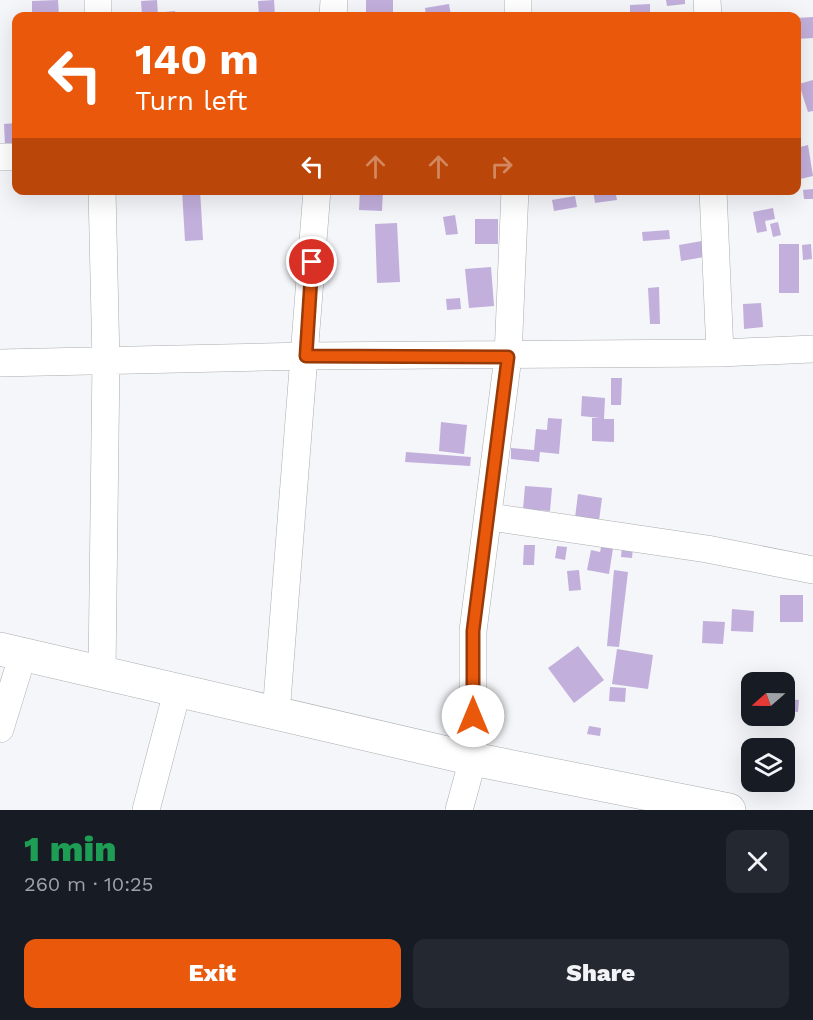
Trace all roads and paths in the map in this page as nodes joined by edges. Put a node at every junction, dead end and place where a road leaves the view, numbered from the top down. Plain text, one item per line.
1 (102, 195) edge
2 (318, 195) edge
3 (515, 195) edge
4 (713, 195) edge
5 (813, 349) edge
6 (720, 353) junction
7 (306, 356) junction
8 (508, 357) junction
9 (106, 361) junction
10 (0, 363) edge
11 (490, 518) junction
12 (813, 570) edge
13 (12, 652) edge
14 (102, 671) junction
15 (177, 692) junction
16 (276, 714) junction
17 (0, 729) edge
18 (473, 759) junction
19 (146, 810) edge
20 (459, 810) edge
21 (729, 810) edge

1 - 9 street
2 - 7 street
3 - 8 street
4 - 6 street
5 - 6 street
6 - 8 street
7 - 8 street
7 - 9 street
7 - 16 street
8 - 11 street
9 - 10 street
9 - 14 street
11 - 12 street
11 - 18 street
13 - 14 main road
13 - 17 street
14 - 15 main road
15 - 16 main road
15 - 19 street
16 - 18 main road
18 - 20 street
18 - 21 main road

